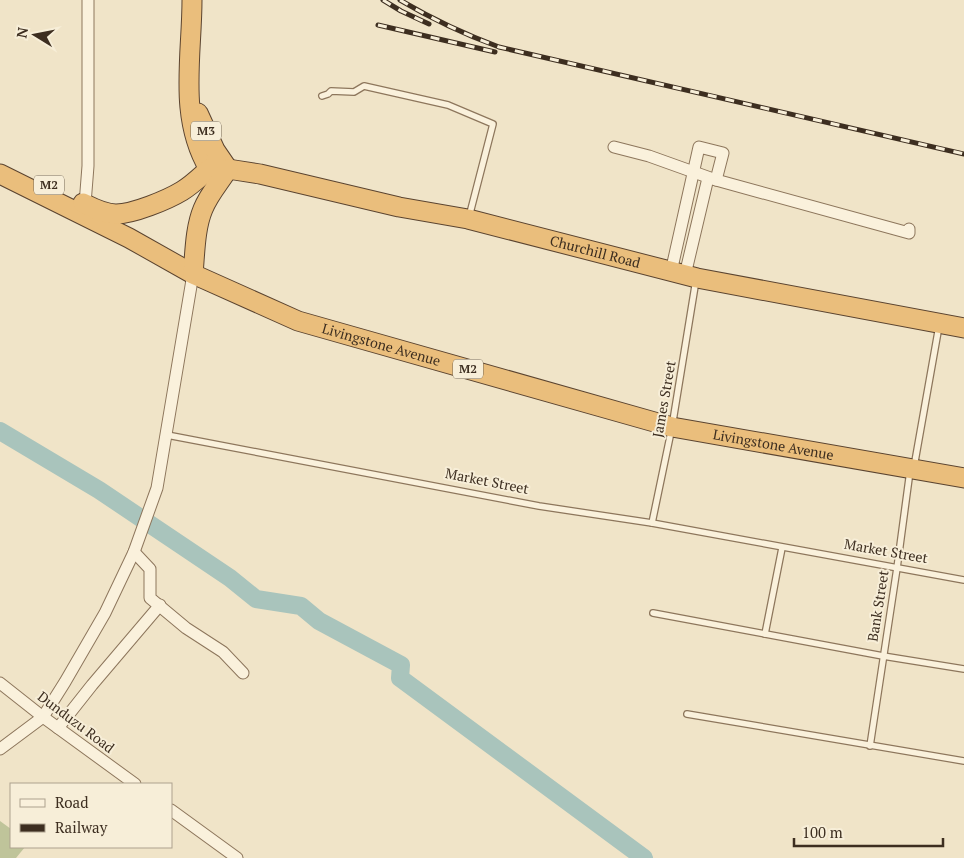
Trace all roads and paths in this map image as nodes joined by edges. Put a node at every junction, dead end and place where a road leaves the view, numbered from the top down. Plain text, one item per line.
1 (88, 0) edge
2 (192, 0) edge
3 (190, 89) junction
4 (322, 96) dead end
5 (614, 147) dead end
6 (0, 160) edge
7 (209, 168) junction
8 (228, 169) junction
9 (692, 172) junction
10 (0, 174) edge
11 (712, 179) junction
12 (182, 192) junction
13 (91, 207) junction
14 (202, 210) junction
15 (133, 212) junction
16 (683, 218) junction
17 (468, 219) junction
18 (698, 222) junction
19 (909, 229) dead end
20 (129, 238) junction
21 (194, 274) junction
22 (684, 275) junction
23 (940, 324) junction
24 (964, 328) edge
25 (672, 427) junction
26 (167, 436) junction
27 (912, 469) junction
28 (964, 478) edge
29 (652, 523) junction
30 (782, 548) junction
31 (134, 552) junction
32 (897, 568) junction
33 (964, 580) edge
34 (160, 605) junction
35 (653, 613) dead end
36 (765, 634) junction
37 (883, 656) junction
38 (964, 668) edge
39 (242, 673) dead end
40 (0, 683) edge
41 (687, 714) dead end
42 (43, 717) junction
43 (58, 728) junction
44 (870, 746) junction
45 (0, 749) edge
46 (964, 761) edge
47 (134, 783) edge
48 (172, 811) edge
49 (237, 858) edge

1 - 13 street
2 - 3 highway, M3
3 - 7 highway, M3
3 - 8 highway, M3
4 - 17 lane
5 - 9 street
6 - 13 highway, M2
7 - 8 highway, Churchill Road
7 - 12 highway, M2
8 - 14 highway
8 - 17 highway, Churchill Road
9 - 11 street
9 - 11 street
9 - 16 street
10 - 20 highway, Livingstone Avenue / M2
11 - 18 street
11 - 19 street
12 - 14 highway
12 - 15 highway, M2
13 - 15 highway, M2
14 - 21 highway
15 - 20 highway
16 - 18 street
16 - 22 street
17 - 22 highway, Churchill Road
18 - 22 street
20 - 21 highway, Livingstone Avenue / M2
21 - 25 highway, Livingstone Avenue / M2
21 - 26 street
22 - 23 highway, Churchill Road
22 - 25 lane, James Street
23 - 24 highway, Churchill Road
23 - 27 lane, Bank Street
25 - 27 highway, Livingstone Avenue / M2
25 - 29 lane, James Street
26 - 29 lane, Market Street
26 - 31 street
27 - 28 highway, Livingstone Avenue / M2
27 - 32 lane, Bank Street
29 - 30 lane, Market Street
30 - 32 lane, Market Street
30 - 36 lane
31 - 34 street
31 - 42 street
32 - 33 lane, Market Street
32 - 37 lane, Bank Street
34 - 39 street
34 - 43 street
35 - 36 lane
36 - 37 lane
37 - 38 lane
37 - 44 lane, Bank Street
40 - 42 street, Dunduzu Road
41 - 44 lane
42 - 43 street, Dunduzu Road
42 - 45 street
43 - 47 street, Dunduzu Road
44 - 46 lane
48 - 49 street

